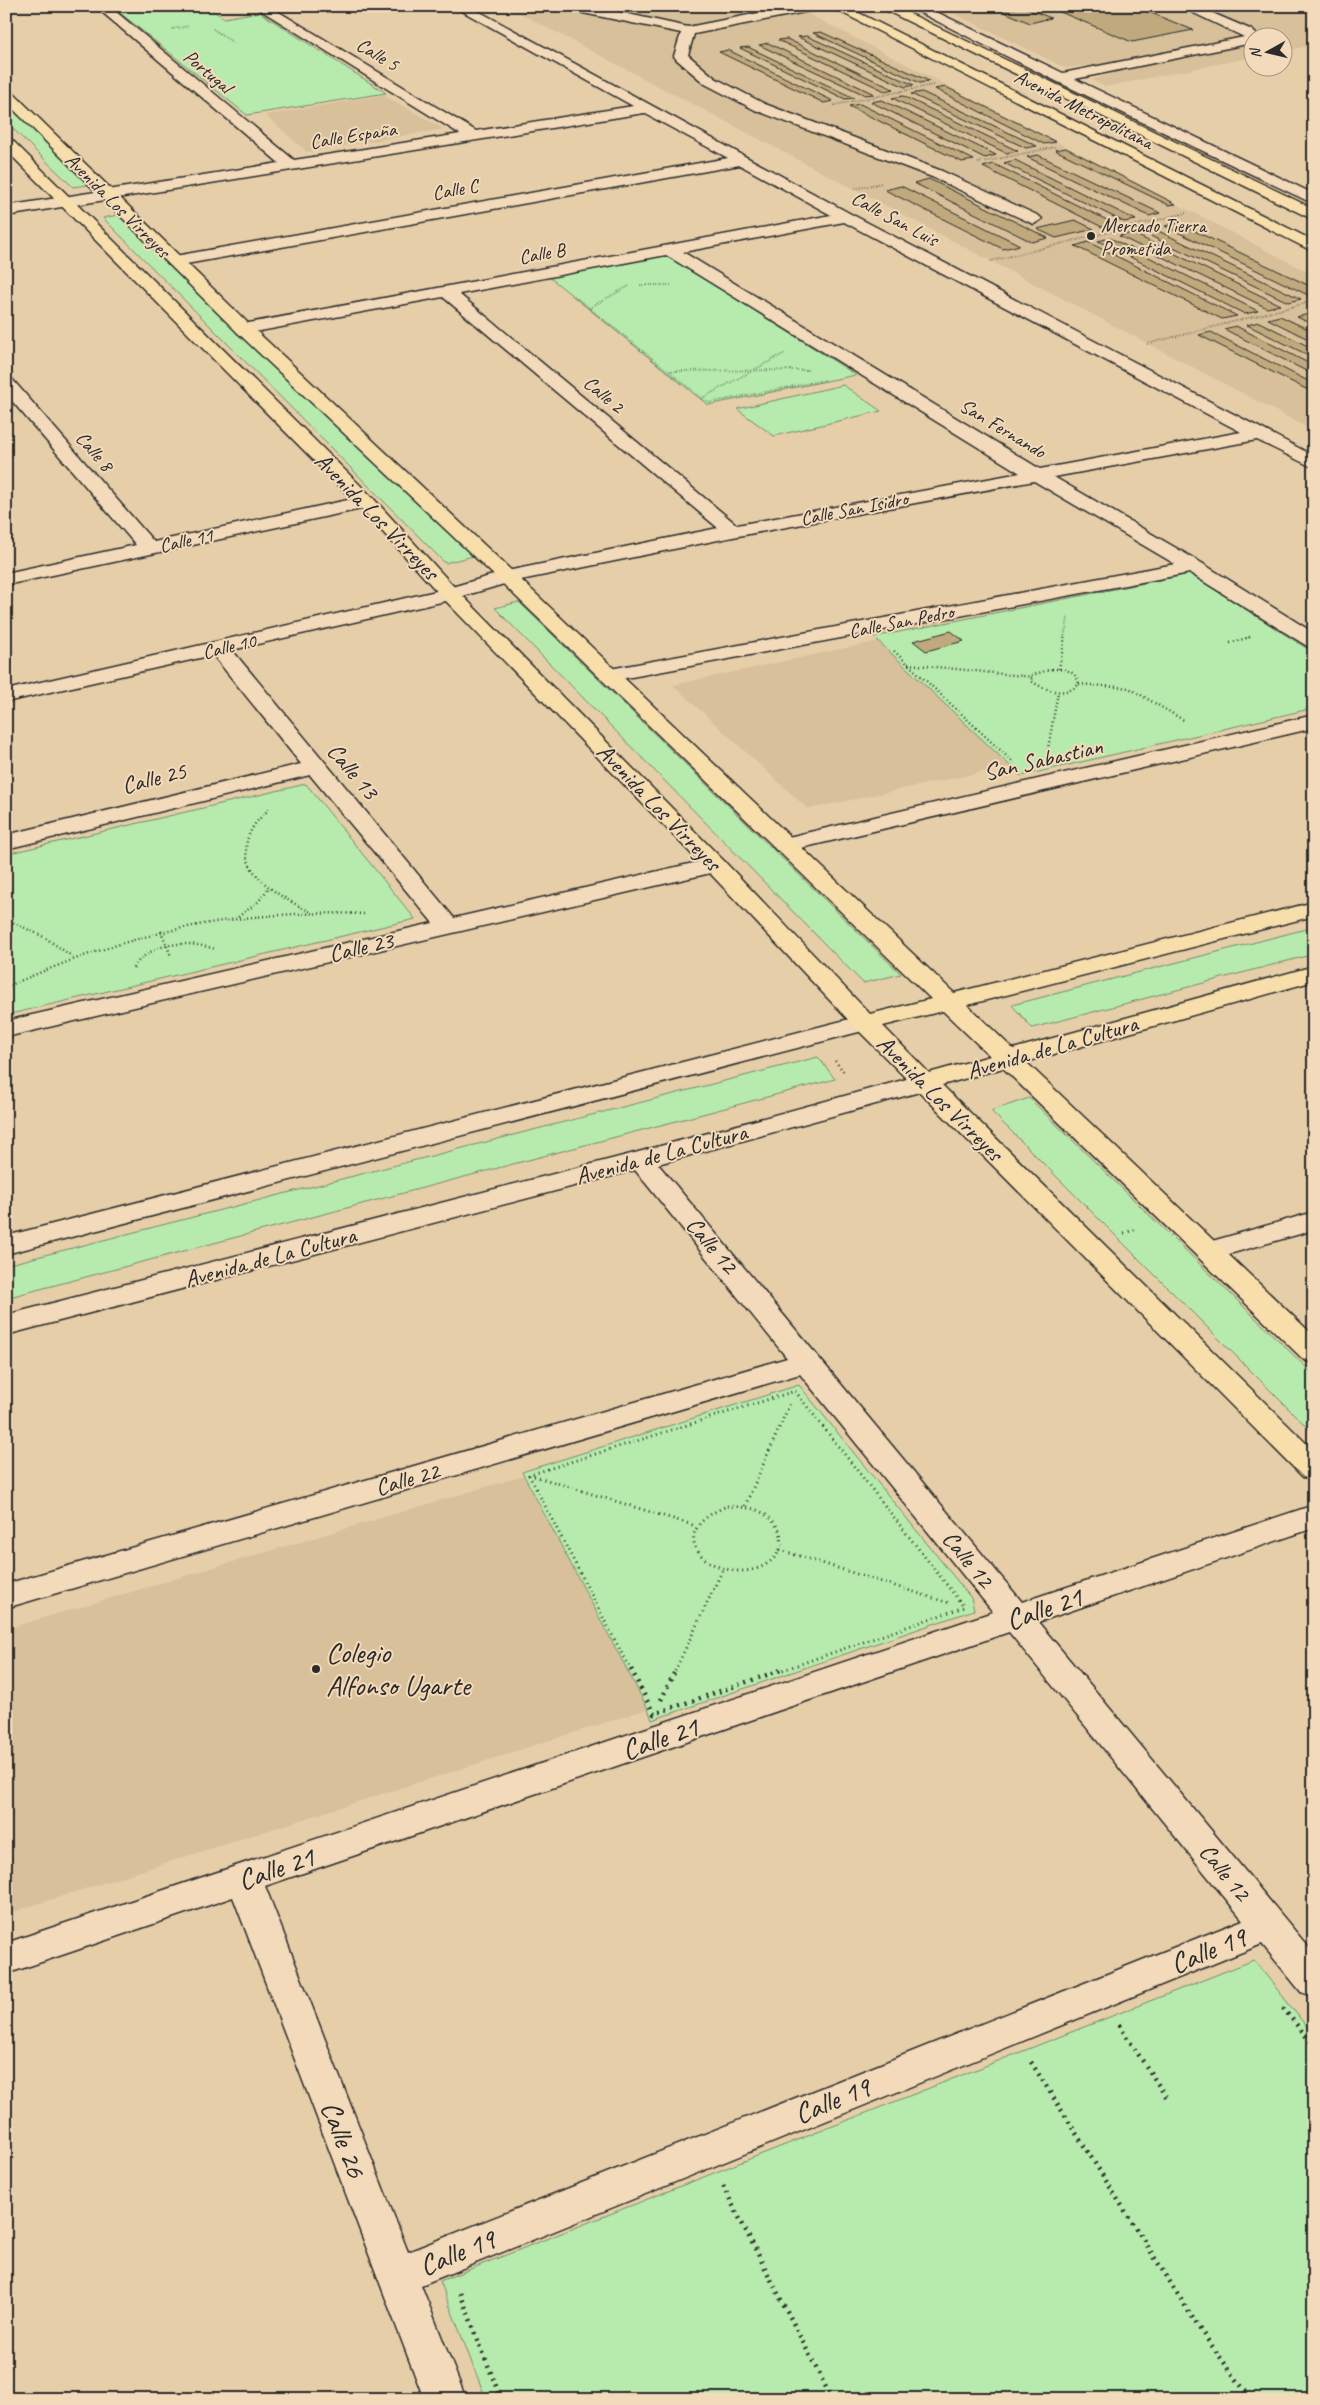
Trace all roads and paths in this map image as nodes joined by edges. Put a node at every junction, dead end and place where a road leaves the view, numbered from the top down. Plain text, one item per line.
1 (101, 6) edge
2 (260, 6) edge
3 (459, 6) edge
4 (581, 6) edge
5 (815, 6) edge
6 (836, 6) edge
7 (883, 6) edge
8 (913, 6) edge
9 (1185, 6) edge
10 (213, 29) dead end
11 (688, 31) junction
12 (234, 43) dead end
13 (1061, 78) junction
14 (6, 94) edge
15 (648, 108) junction
16 (474, 136) junction
17 (6, 142) edge
18 (744, 160) junction
19 (291, 166) junction
20 (108, 195) junction
21 (1314, 200) edge
22 (64, 201) junction
23 (1226, 203) junction
24 (6, 211) edge
25 (1314, 216) edge
26 (846, 217) junction
27 (1034, 219) dead end
28 (1314, 247) edge
29 (670, 252) junction
30 (175, 261) junction
31 (949, 271) junction
32 (447, 292) junction
33 (574, 296) dead end
34 (1314, 301) edge
35 (244, 329) junction
36 (786, 353) dead end
37 (1108, 354) junction
38 (859, 367) junction
39 (753, 370) junction
40 (668, 371) junction
41 (833, 378) dead end
42 (6, 383) edge
43 (702, 398) junction
44 (1260, 434) junction
45 (1314, 463) edge
46 (1035, 474) junction
47 (366, 502) junction
48 (733, 531) junction
49 (149, 548) junction
50 (1193, 566) junction
51 (508, 577) junction
52 (6, 579) edge
53 (450, 594) junction
54 (1068, 612) dead end
55 (1314, 642) edge
56 (890, 647) dead end
57 (220, 648) junction
58 (908, 664) junction
59 (1059, 669) junction
60 (610, 675) junction
61 (1032, 677) junction
62 (1079, 684) junction
63 (1058, 692) junction
64 (6, 696) edge
65 (1314, 721) edge
66 (1191, 724) dead end
67 (1047, 755) dead end
68 (1014, 763) dead end
69 (315, 767) junction
70 (272, 806) dead end
71 (6, 842) edge
72 (784, 845) junction
73 (715, 865) junction
74 (268, 889) junction
75 (1314, 909) edge
76 (313, 913) junction
77 (371, 915) dead end
78 (6, 918) edge
79 (237, 918) junction
80 (448, 926) junction
81 (161, 931) junction
82 (166, 946) junction
83 (220, 950) dead end
84 (171, 956) dead end
85 (74, 957) junction
86 (131, 972) dead end
87 (1314, 973) edge
88 (6, 987) edge
89 (948, 1002) junction
90 (865, 1023) junction
91 (6, 1028) edge
92 (832, 1057) dead end
93 (1007, 1059) junction
94 (846, 1076) dead end
95 (925, 1082) junction
96 (641, 1160) junction
97 (1173, 1217) junction
98 (1314, 1221) edge
99 (1085, 1244) junction
100 (6, 1245) edge
101 (1208, 1251) junction
102 (6, 1325) edge
103 (1314, 1354) edge
104 (801, 1376) junction
105 (514, 1448) junction
106 (1314, 1469) edge
107 (529, 1475) junction
108 (745, 1506) junction
109 (1314, 1516) edge
110 (696, 1526) junction
111 (780, 1550) junction
112 (723, 1569) junction
113 (6, 1596) edge
114 (964, 1607) junction
115 (1016, 1617) junction
116 (654, 1714) junction
117 (244, 1879) junction
118 (1268, 1926) junction
119 (6, 1959) edge
120 (1314, 1981) edge
121 (1119, 2024) dead end
122 (1030, 2059) dead end
123 (1169, 2100) dead end
124 (721, 2182) dead end
125 (396, 2276) junction
126 (457, 2286) dead end
127 (1314, 2395) edge
128 (445, 2399) edge
129 (501, 2399) edge
130 (832, 2399) edge
131 (1250, 2399) edge
132 (1306, 2399) edge

1 - 19 street, Portugal
2 - 16 street, Calle 5
3 - 15 street, Calle San Luis
4 - 11 street
5 - 11 street
6 - 23 main road, Avenida Metropolitana
7 - 25 main road, Avenida Metropolitana
8 - 13 street, Avenida Metropolitana
9 - 13 street
10 - 12 path
11 - 27 street
13 - 21 street, Avenida Metropolitana
14 - 20 main road, Avenida Los Virreyes
15 - 16 street, Calle España
15 - 18 street, Calle San Luis
16 - 19 street, Calle España
17 - 22 main road, Avenida Los Virreyes
18 - 26 street, Calle San Luis
18 - 30 street, Calle C
19 - 20 street, Calle España
20 - 22 street, Calle España
20 - 30 main road, Avenida Los Virreyes
22 - 24 street, Calle España
22 - 47 main road, Avenida Los Virreyes
23 - 28 main road, Avenida Metropolitana
23 - 31 path
26 - 29 street, Calle B
26 - 31 street, Calle San Luis
29 - 32 street, Calle B
29 - 38 street, San Fernando
30 - 35 main road, Avenida Los Virreyes
31 - 37 street, Calle San Luis
32 - 35 street, Calle B
32 - 48 street, Calle 2
33 - 40 path
34 - 37 path
35 - 51 main road, Avenida Los Virreyes
36 - 39 path
37 - 44 street, Calle San Luis
38 - 39 path
38 - 46 street, San Fernando
39 - 40 path
39 - 43 path
40 - 43 path
41 - 43 path
42 - 49 street, Calle 8
44 - 45 street, Calle San Luis
44 - 46 street, Calle San Isidro
46 - 48 street, Calle San Isidro
46 - 50 street, San Fernando
47 - 49 street, Calle 11
47 - 53 main road, Avenida Los Virreyes
48 - 51 street, Calle San Isidro
49 - 52 street, Calle 11
50 - 55 street, San Fernando
50 - 60 street, Calle San Pedro
51 - 53 street, Calle San Isidro
51 - 60 main road, Avenida Los Virreyes
53 - 57 street, Calle 10
53 - 73 main road, Avenida Los Virreyes
54 - 59 path
56 - 58 path
57 - 64 street, Calle 10
57 - 69 street, Calle 13
58 - 61 path
58 - 68 path
59 - 61 path
59 - 62 path
60 - 72 main road, Avenida Los Virreyes
61 - 63 path
62 - 63 path
62 - 66 path
63 - 67 path
65 - 72 street, San Sabastian
69 - 71 street, Calle 25
69 - 80 street, Calle 13
70 - 74 path
72 - 89 main road, Avenida Los Virreyes
73 - 80 street, Calle 23
73 - 90 main road, Avenida Los Virreyes
74 - 76 path
74 - 79 path
75 - 89 main road
76 - 77 path
76 - 79 path
78 - 85 path
79 - 81 path
80 - 91 street, Calle 23
81 - 82 path
81 - 85 path
82 - 83 path
82 - 84 path
82 - 86 path
85 - 88 path
87 - 93 main road, Avenida de La Cultura
89 - 90 main road
89 - 93 main road, Avenida Los Virreyes
90 - 95 main road, Avenida Los Virreyes
90 - 100 street
92 - 94 path
93 - 95 main road, Avenida de La Cultura
93 - 97 main road, Avenida Los Virreyes
95 - 96 street, Avenida de La Cultura
95 - 99 main road, Avenida Los Virreyes
96 - 102 street, Avenida de La Cultura
96 - 104 street, Calle 12
97 - 99 path
97 - 101 main road, Avenida Los Virreyes
98 - 101 street
99 - 106 main road, Avenida Los Virreyes
101 - 103 main road, Avenida Los Virreyes
104 - 105 street, Calle 22
104 - 107 path
104 - 108 path
104 - 114 path
104 - 115 street, Calle 12
105 - 107 path
105 - 113 street, Calle 22
107 - 110 path
107 - 116 path
108 - 110 path
108 - 111 path
109 - 115 street, Calle 21
110 - 112 path
111 - 112 path
111 - 114 path
112 - 116 path
114 - 116 path
115 - 117 street, Calle 21
115 - 118 street, Calle 12
117 - 119 street, Calle 21
117 - 125 street, Calle 26
118 - 120 street, Calle 12
118 - 125 street, Calle 19
121 - 123 path
122 - 131 path
124 - 130 path
125 - 128 street, Calle 26
126 - 129 path
127 - 132 path

